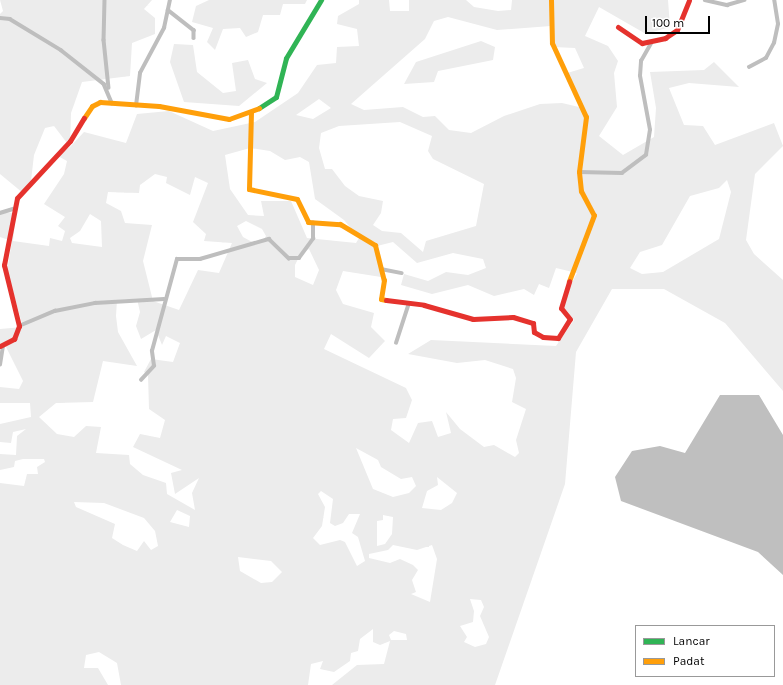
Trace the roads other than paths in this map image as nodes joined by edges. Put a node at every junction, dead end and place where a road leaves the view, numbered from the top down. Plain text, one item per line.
1 (106, 0) edge
2 (170, 0) edge
3 (321, 0) edge
4 (551, 0) edge
5 (689, 0) edge
6 (705, 0) edge
7 (744, 0) edge
8 (774, 0) edge
9 (168, 10) junction
10 (0, 18) edge
11 (618, 27) dead end
12 (194, 38) dead end
13 (651, 44) junction
14 (749, 67) dead end
15 (109, 89) junction
16 (112, 103) junction
17 (136, 106) junction
18 (251, 112) junction
19 (579, 172) junction
20 (14, 209) junction
21 (0, 213) edge
22 (313, 223) junction
23 (381, 269) junction
24 (402, 273) dead end
25 (164, 299) junction
26 (408, 305) junction
27 (19, 326) junction
28 (396, 343) dead end
29 (2, 346) edge
30 (0, 365) edge
31 (141, 380) dead end

1 - 15 street
2 - 9 street
3 - 18 street
4 - 19 street
5 - 13 street
6 - 7 street
8 - 14 street
9 - 12 street
9 - 17 street
10 - 15 street
11 - 13 street
13 - 19 street
15 - 16 street
16 - 17 street
16 - 20 street
17 - 18 street
18 - 22 street
19 - 26 street
20 - 21 street
20 - 27 street
22 - 23 street
22 - 25 street
23 - 24 street
23 - 26 street
25 - 27 street
25 - 31 street
26 - 28 street
27 - 29 street
29 - 30 street

